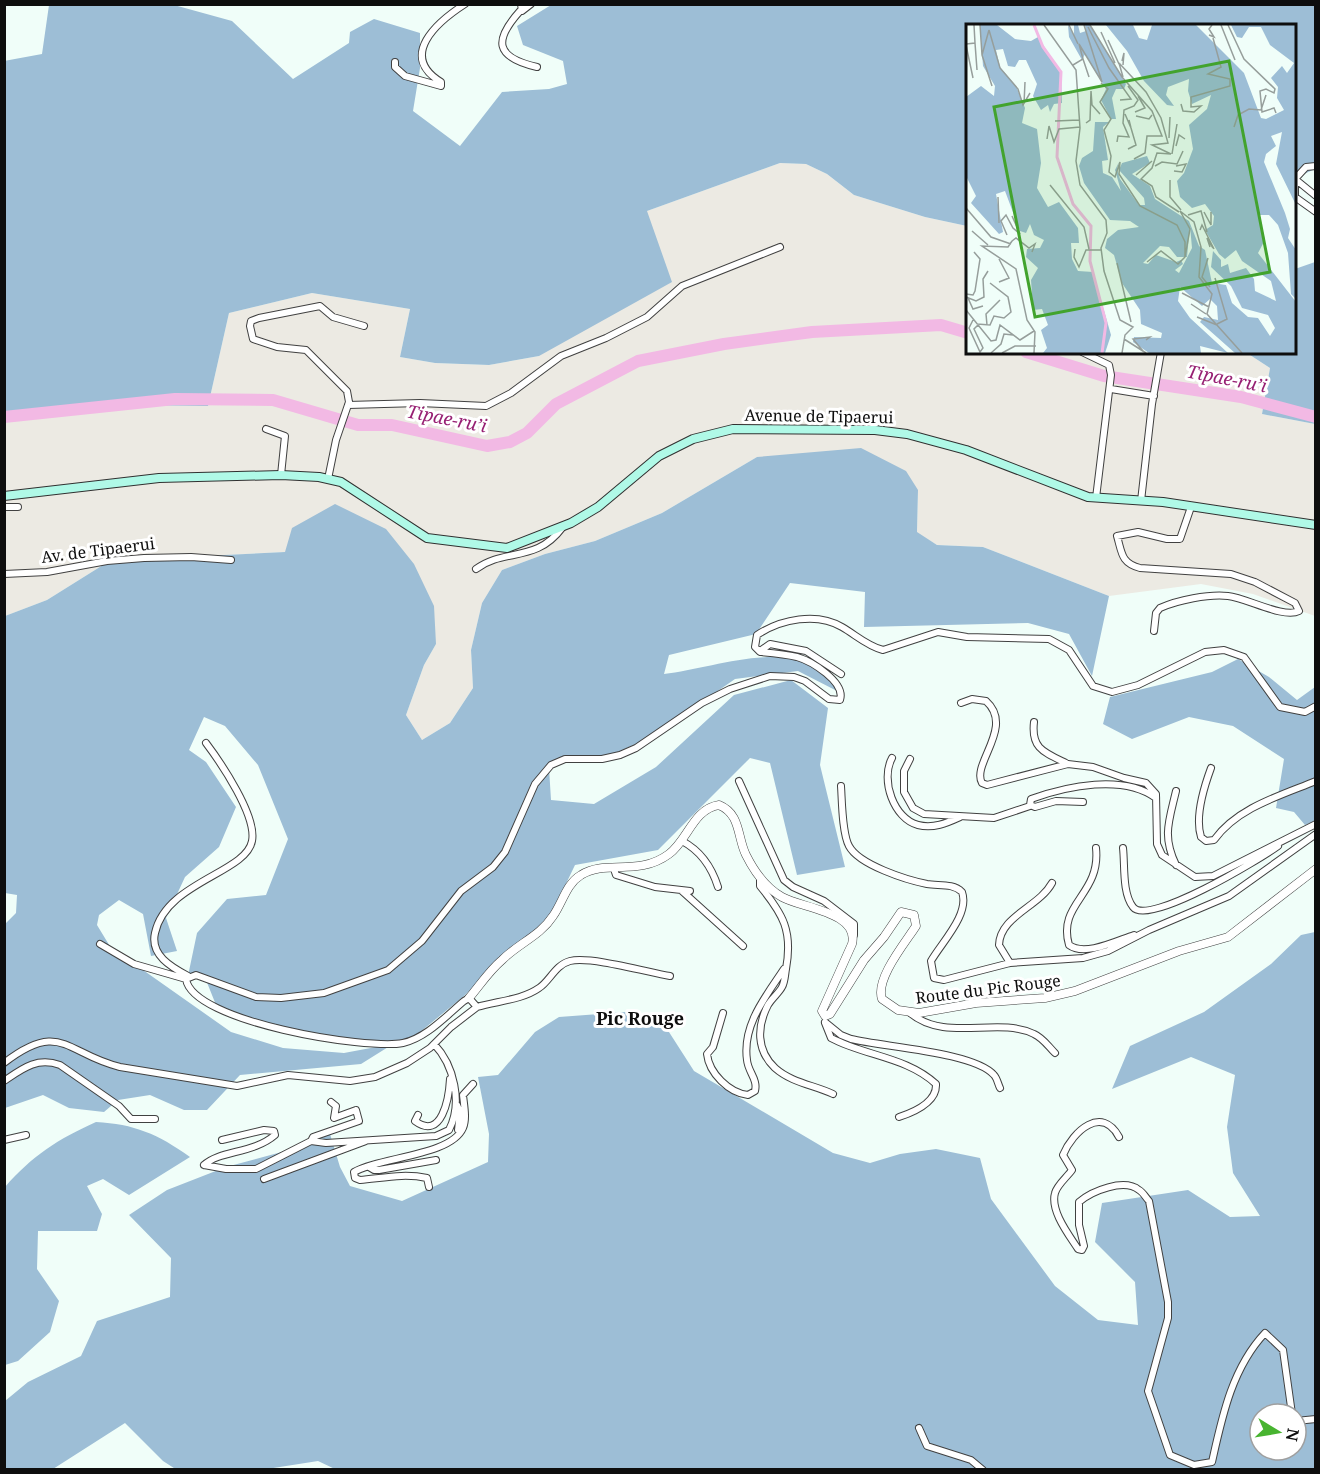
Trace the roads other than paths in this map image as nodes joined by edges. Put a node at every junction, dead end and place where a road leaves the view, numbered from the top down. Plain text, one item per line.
1 (465, 4) edge
2 (531, 4) edge
3 (521, 8) edge
4 (395, 62) dead end
5 (537, 67) dead end
6 (1316, 166) edge
7 (1296, 178) edge
8 (1296, 180) edge
9 (1316, 196) edge
10 (1296, 198) edge
11 (1316, 212) edge
12 (780, 248) dead end
13 (364, 326) dead end
14 (1086, 354) edge
15 (1161, 354) edge
16 (1111, 386) junction
17 (1154, 396) junction
18 (347, 408) junction
19 (266, 429) dead end
20 (281, 475) junction
21 (328, 479) junction
22 (4, 496) edge
23 (1096, 498) junction
24 (1141, 501) junction
25 (4, 507) edge
26 (18, 507) dead end
27 (1191, 507) junction
28 (1316, 525) edge
29 (562, 528) junction
30 (231, 561) dead end
31 (476, 569) dead end
32 (4, 574) edge
33 (1154, 631) dead end
34 (760, 652) junction
35 (841, 674) dead end
36 (961, 703) dead end
37 (1316, 706) edge
38 (1034, 722) dead end
39 (206, 743) dead end
40 (892, 758) dead end
41 (910, 759) dead end
42 (1068, 764) junction
43 (1211, 768) dead end
44 (739, 781) dead end
45 (1316, 781) edge
46 (841, 786) dead end
47 (1176, 791) dead end
48 (1156, 799) junction
49 (1083, 802) dead end
50 (1030, 806) junction
51 (963, 816) junction
52 (1316, 825) edge
53 (1316, 834) edge
54 (682, 841) junction
55 (1286, 841) junction
56 (1096, 848) dead end
57 (1122, 848) dead end
58 (1176, 865) junction
59 (1316, 868) edge
60 (615, 869) junction
61 (760, 878) junction
62 (1052, 883) dead end
63 (718, 887) dead end
64 (682, 891) junction
65 (690, 891) dead end
66 (1149, 930) junction
67 (854, 936) junction
68 (100, 944) dead end
69 (743, 945) dead end
70 (1010, 963) junction
71 (787, 966) junction
72 (670, 976) dead end
73 (187, 978) junction
74 (470, 998) junction
75 (477, 1007) junction
76 (723, 1013) dead end
77 (910, 1013) junction
78 (825, 1019) junction
79 (434, 1044) junction
80 (1055, 1053) dead end
81 (4, 1063) edge
82 (450, 1069) junction
83 (4, 1081) edge
84 (473, 1084) dead end
85 (1000, 1088) dead end
86 (833, 1094) dead end
87 (456, 1101) junction
88 (331, 1102) dead end
89 (418, 1115) dead end
90 (899, 1117) dead end
91 (155, 1119) dead end
92 (461, 1131) junction
93 (26, 1135) dead end
94 (1119, 1137) dead end
95 (369, 1139) junction
96 (4, 1140) edge
97 (222, 1140) dead end
98 (311, 1141) junction
99 (436, 1160) dead end
100 (369, 1167) junction
101 (264, 1179) dead end
102 (429, 1187) dead end
103 (1290, 1402) edge
104 (919, 1428) dead end
105 (983, 1469) edge

1 - 4 street
2 - 3 street
3 - 5 street
6 - 7 street
8 - 9 street
10 - 11 street
12 - 18 street
13 - 18 street
14 - 16 street
15 - 17 street
16 - 17 street
16 - 23 street
17 - 24 street
18 - 21 street
19 - 20 street
20 - 21 main road, Avenue de Tipaerui
20 - 22 main road, Avenue de Tipaerui
21 - 29 main road, Avenue de Tipaerui
23 - 24 main road, Avenue de Tipaerui
23 - 29 main road, Avenue de Tipaerui
24 - 27 main road, Avenue de Tipaerui
25 - 26 street
27 - 28 main road, Avenue de Tipaerui
27 - 33 street
29 - 31 street
30 - 32 street, Av. de Tipaerui
34 - 35 street
34 - 37 street
34 - 73 street
36 - 42 street
38 - 42 street
39 - 73 street
40 - 51 street
41 - 51 street
42 - 48 street
43 - 45 street
44 - 67 street
46 - 70 street
47 - 58 street
48 - 50 street
48 - 58 street
49 - 50 street
50 - 51 street
52 - 55 street
53 - 66 street
54 - 60 street
54 - 61 street
54 - 63 street
55 - 57 street
55 - 58 street
56 - 66 street
59 - 77 street, Route du Pic Rouge
60 - 64 street
60 - 74 street
61 - 67 street
61 - 71 street
62 - 70 street
64 - 65 street
64 - 69 street
66 - 70 street
67 - 78 street
68 - 73 street
71 - 76 street
71 - 86 street
72 - 75 street
73 - 74 street
74 - 75 street
75 - 79 street
77 - 78 street, Route du Pic Rouge
77 - 80 street
78 - 85 street
78 - 90 street
79 - 81 street
79 - 82 street
82 - 87 street
82 - 89 street
83 - 91 street
84 - 92 street
87 - 92 street
87 - 95 street
88 - 98 street
92 - 100 street
93 - 96 street
94 - 103 street
95 - 98 street
95 - 101 street
97 - 98 street
99 - 100 street
100 - 102 street
104 - 105 street

